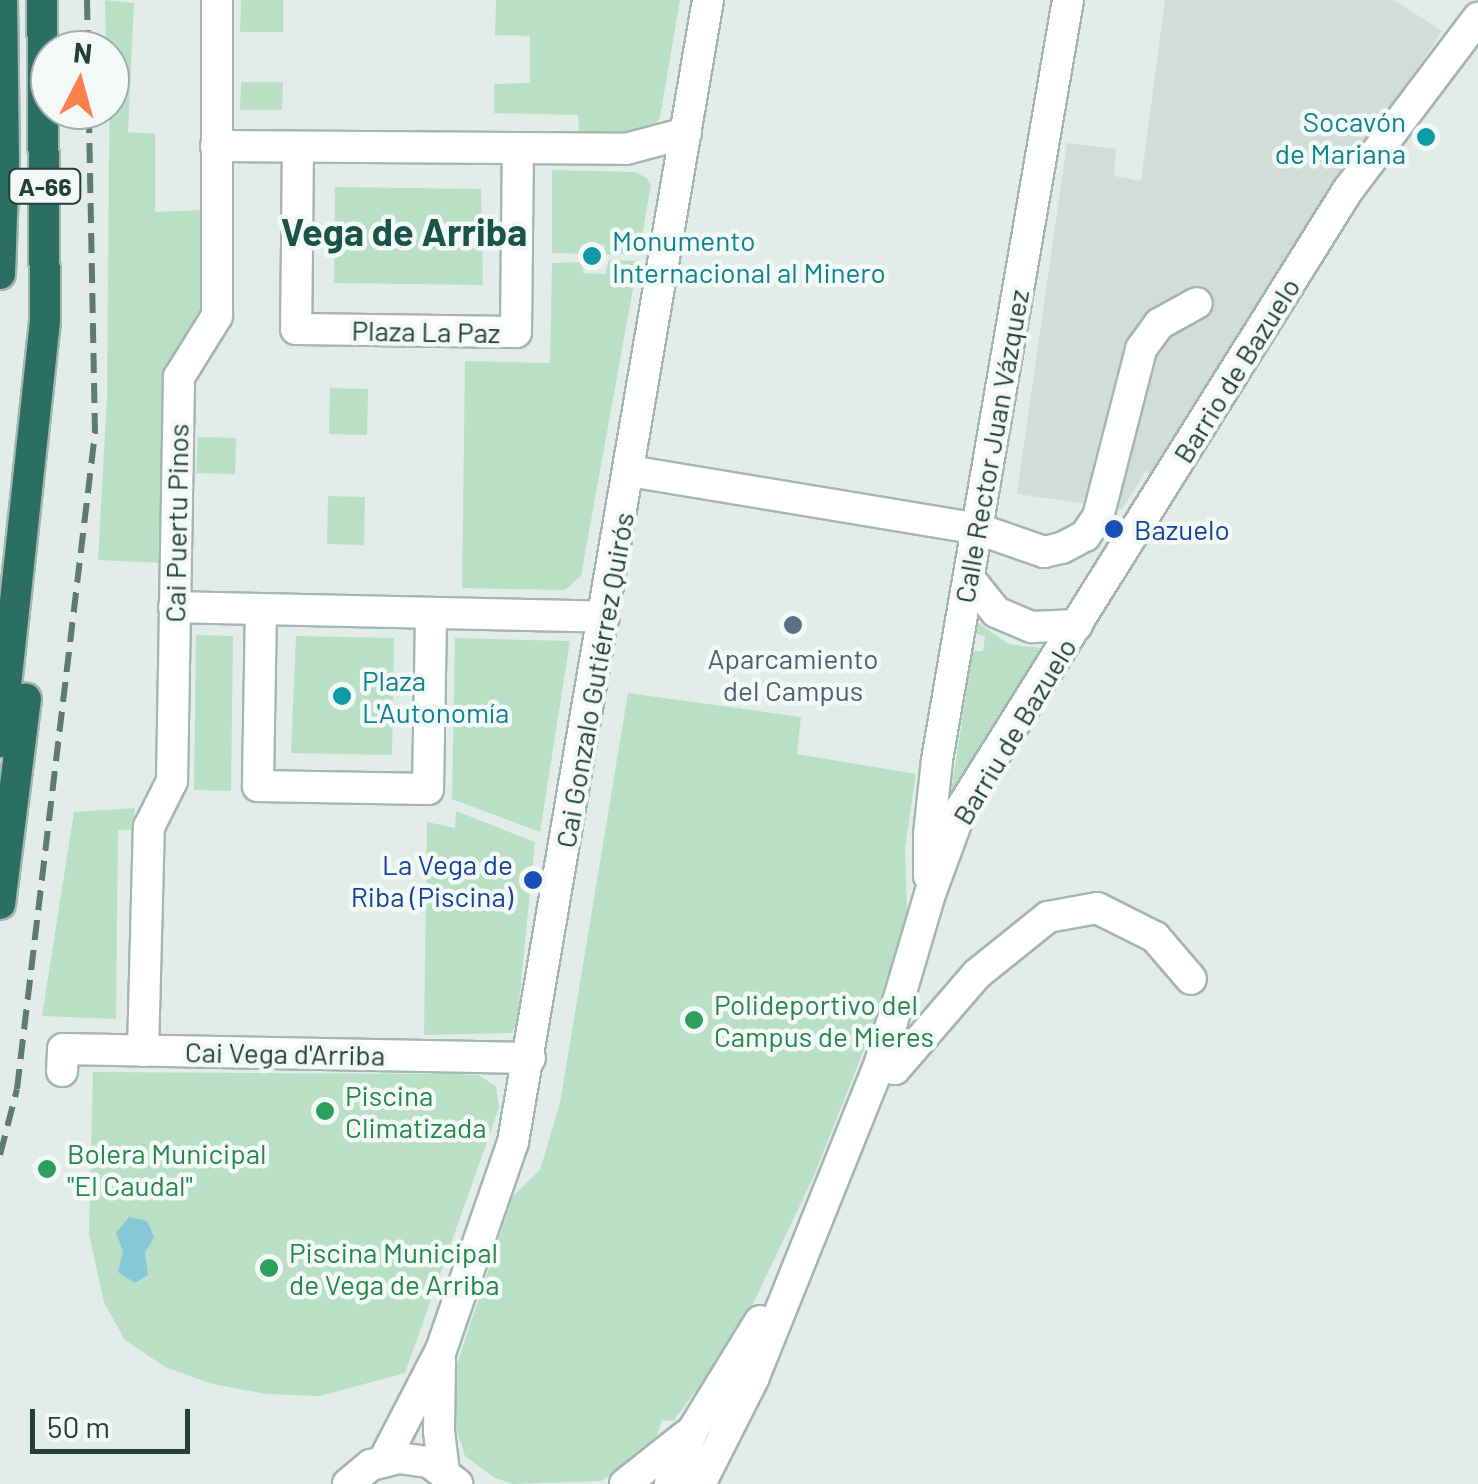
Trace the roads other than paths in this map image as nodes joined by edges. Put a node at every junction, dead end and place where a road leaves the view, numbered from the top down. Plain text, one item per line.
1 (2, 0) edge
2 (42, 0) edge
3 (217, 0) edge
4 (708, 0) edge
5 (1068, 0) edge
6 (1471, 0) edge
7 (1478, 4) edge
8 (1478, 18) edge
9 (686, 133) junction
10 (216, 146) junction
11 (298, 147) junction
12 (518, 148) junction
13 (626, 148) junction
14 (678, 182) junction
15 (0, 274) edge
16 (1197, 303) dead end
17 (40, 372) junction
18 (628, 471) junction
19 (978, 529) junction
20 (969, 578) junction
21 (174, 607) junction
22 (261, 609) junction
23 (431, 613) junction
24 (604, 617) junction
25 (1077, 625) junction
26 (0, 742) edge
27 (930, 894) junction
28 (0, 904) edge
29 (1191, 979) dead end
30 (143, 1051) junction
31 (530, 1058) junction
32 (879, 1066) junction
33 (62, 1072) dead end
34 (798, 1259) junction
35 (441, 1350) junction
36 (693, 1430) junction
37 (716, 1452) junction
38 (384, 1460) junction
39 (454, 1479) edge
40 (348, 1484) edge
41 (625, 1484) edge
42 (670, 1484) edge
43 (682, 1484) edge
44 (700, 1484) edge

1 - 15 highway, A-66
2 - 17 highway, A-66
3 - 10 street, Cai Puertu Pinos
4 - 9 street, Cai Gonzalo Gutiérrez Quirós
5 - 19 street, Calle Rector Juan Vázquez
6 - 7 street
8 - 25 street, Barrio de Bazuelo
9 - 13 street
9 - 14 street, Cai Gonzalo Gutiérrez Quirós
10 - 11 street
10 - 21 street, Cai Puertu Pinos
11 - 12 street
11 - 12 street, Plaza La Paz
12 - 13 street
13 - 14 street
14 - 18 street, Cai Gonzalo Gutiérrez Quirós
16 - 19 street
17 - 26 highway, A-66
17 - 28 highway
18 - 19 street
18 - 24 street, Cai Gonzalo Gutiérrez Quirós
19 - 20 street, Calle Rector Juan Vázquez
20 - 25 street
20 - 27 street, Calle Rector Juan Vázquez
21 - 22 street
21 - 30 street, Cai Puertu Pinos
22 - 23 street
22 - 23 street
23 - 24 street
24 - 31 street, Cai Gonzalo Gutiérrez Quirós
25 - 27 street, Barriu de Bazuelo
27 - 32 street
29 - 32 street
30 - 31 street, Cai Vega d'Arriba
30 - 33 street, Cai Vega d'Arriba
31 - 35 street, Cai Gonzalo Gutiérrez Quirós
32 - 34 street
34 - 36 street
34 - 37 street
35 - 38 street, Cai Gonzalo Gutiérrez Quirós
35 - 39 street, Cai Gonzalo Gutiérrez Quirós
36 - 41 street
36 - 42 street
37 - 43 street
37 - 44 street
38 - 39 street
38 - 40 street

